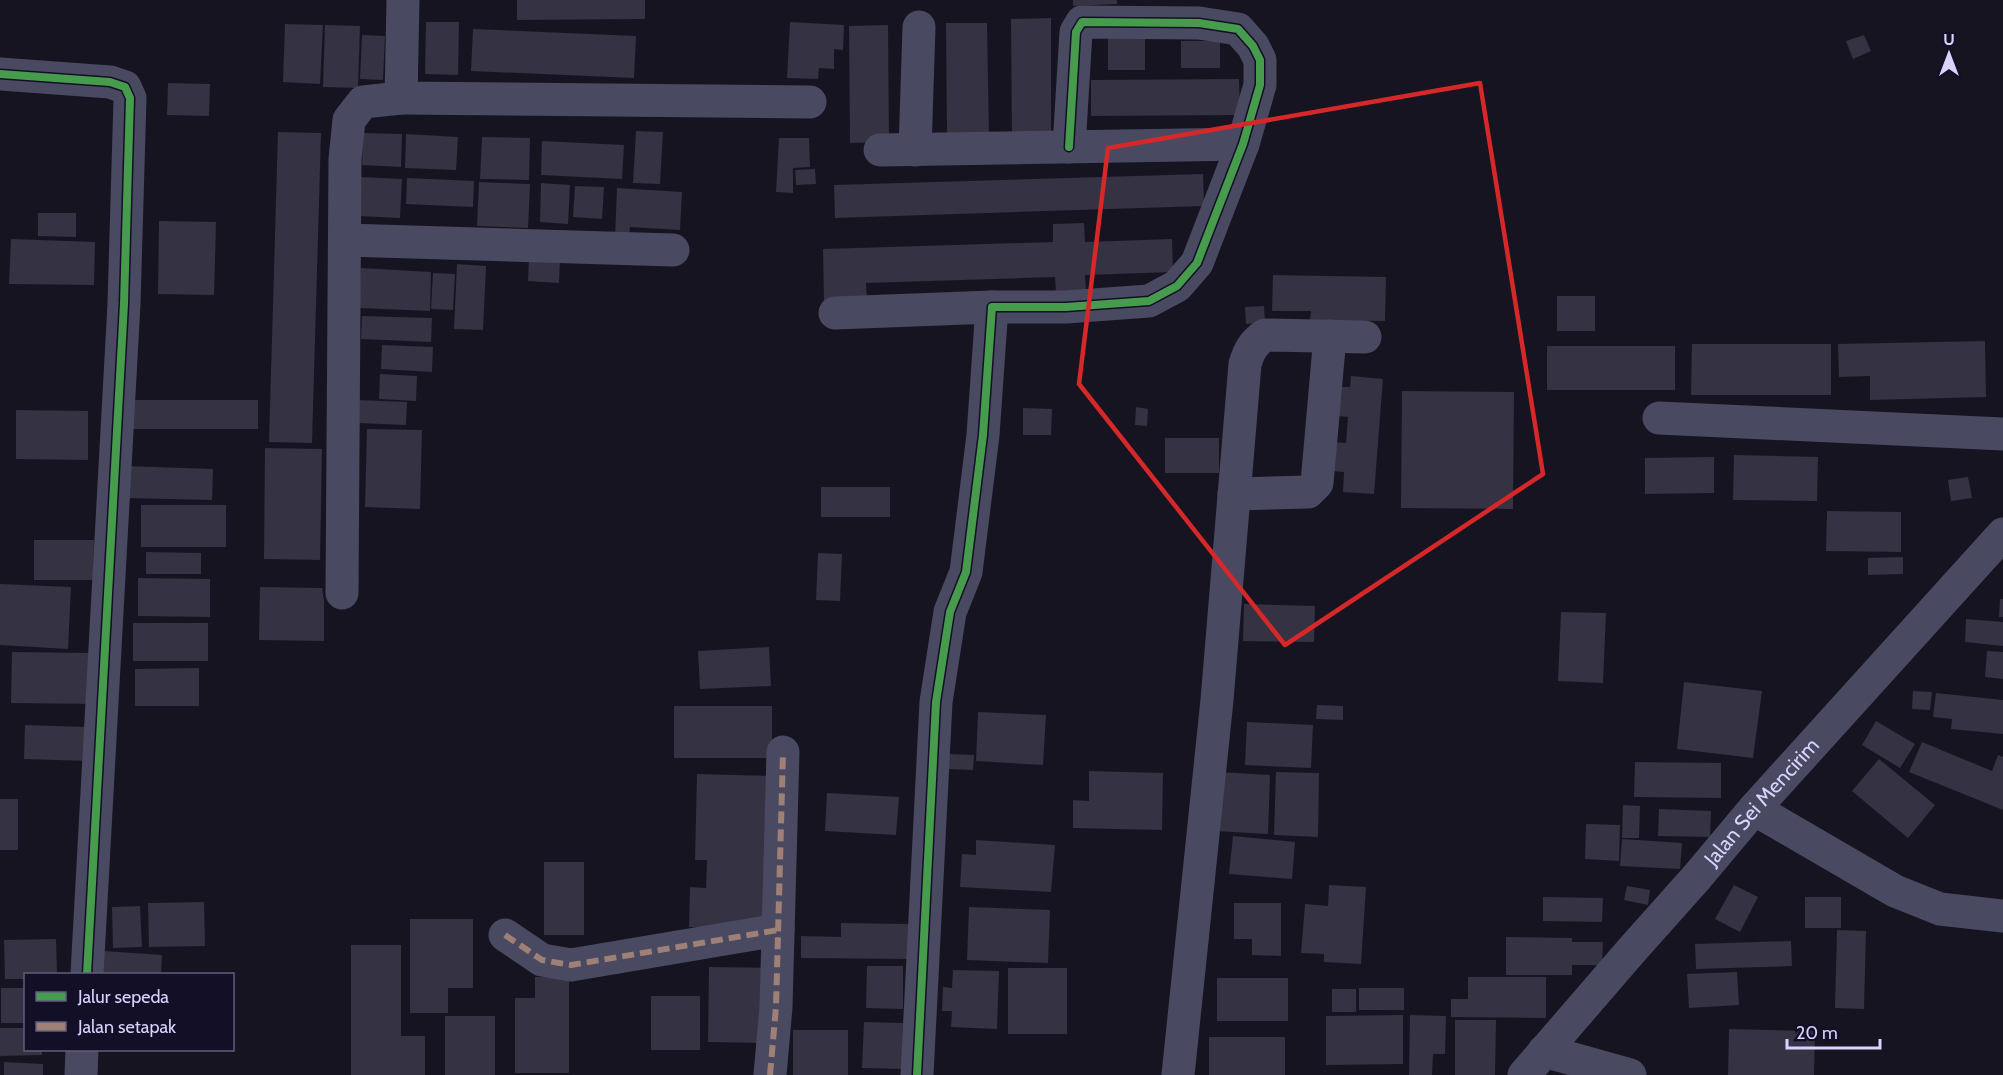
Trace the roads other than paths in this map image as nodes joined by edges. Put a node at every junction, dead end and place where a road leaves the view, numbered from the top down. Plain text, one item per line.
1 (403, 0) edge
2 (1136, 11) edge
3 (919, 27) dead end
4 (0, 74) edge
5 (401, 98) junction
6 (810, 102) dead end
7 (1243, 144) junction
8 (1070, 147) junction
9 (880, 150) dead end
10 (915, 150) junction
11 (346, 240) junction
12 (673, 250) dead end
13 (835, 313) dead end
14 (991, 317) junction
15 (1330, 336) junction
16 (1365, 337) dead end
17 (1659, 418) dead end
18 (2003, 434) edge
19 (1234, 494) junction
20 (2003, 534) edge
21 (342, 593) dead end
22 (783, 752) dead end
23 (1755, 809) junction
24 (2003, 916) edge
25 (778, 930) junction
26 (505, 935) dead end
27 (87, 973) edge
28 (82, 1051) edge
29 (1534, 1063) edge
30 (81, 1075) edge
31 (770, 1075) edge
32 (917, 1075) edge
33 (1178, 1075) edge
34 (1630, 1075) edge

1 - 5 street
2 - 7 street
2 - 8 street
3 - 10 street
4 - 27 street
5 - 6 street
5 - 11 street
7 - 8 street
7 - 14 street
8 - 10 street
9 - 10 street
11 - 12 street
11 - 21 street
13 - 14 street
14 - 32 street
15 - 16 street
15 - 19 street
15 - 19 street
17 - 18 street
19 - 33 street
20 - 23 street, Jalan Sei Mencirim
22 - 25 street
23 - 24 street
23 - 29 street, Jalan Sei Mencirim
25 - 26 street
25 - 31 street
28 - 30 street
29 - 34 street

